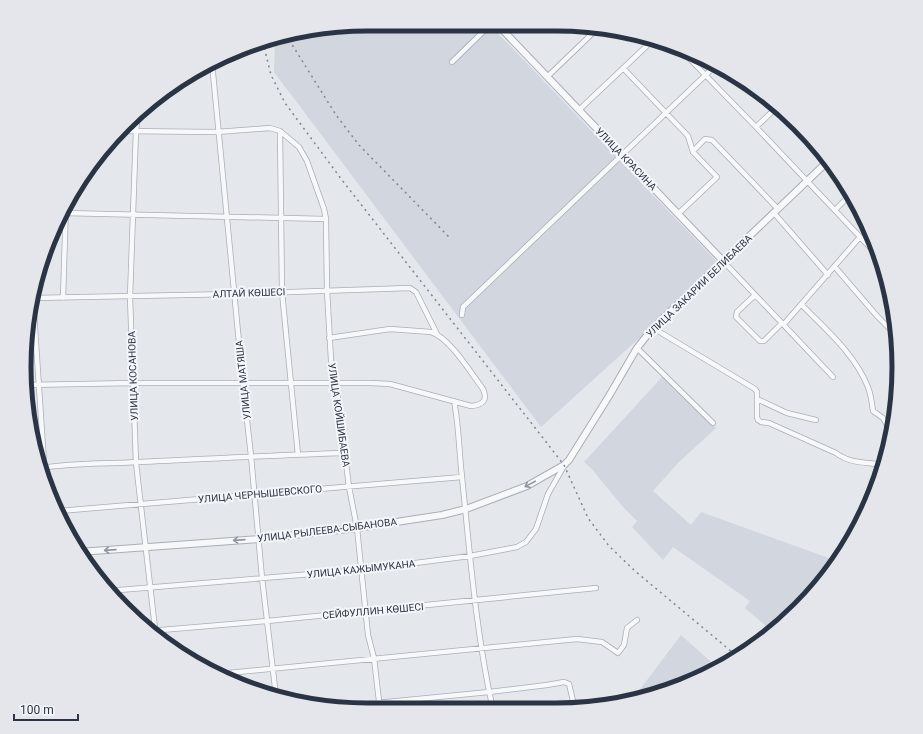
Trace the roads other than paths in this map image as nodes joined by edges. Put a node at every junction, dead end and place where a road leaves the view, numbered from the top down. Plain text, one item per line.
1 (484, 31) edge
2 (504, 31) edge
3 (592, 33) edge
4 (649, 44) edge
5 (689, 59) edge
6 (452, 62) dead end
7 (623, 68) junction
8 (212, 69) edge
9 (712, 69) edge
10 (706, 75) junction
11 (547, 77) junction
12 (579, 110) junction
13 (774, 110) edge
14 (666, 113) junction
15 (137, 121) edge
16 (756, 127) junction
17 (127, 131) edge
18 (136, 131) junction
19 (280, 131) junction
20 (217, 132) junction
21 (693, 151) junction
22 (621, 155) junction
23 (825, 164) edge
24 (808, 181) junction
25 (847, 198) edge
26 (835, 210) junction
27 (776, 211) junction
28 (69, 213) edge
29 (678, 214) junction
30 (132, 215) junction
31 (226, 217) junction
32 (282, 219) junction
33 (326, 219) junction
34 (64, 223) edge
35 (860, 237) junction
36 (869, 247) edge
37 (724, 262) junction
38 (835, 267) junction
39 (828, 275) junction
40 (327, 290) junction
41 (282, 292) junction
42 (234, 294) junction
43 (755, 295) junction
44 (130, 297) junction
45 (38, 298) edge
46 (63, 298) junction
47 (802, 305) junction
48 (462, 316) dead end
49 (34, 321) edge
50 (783, 324) junction
51 (653, 328) junction
52 (890, 328) edge
53 (437, 334) junction
54 (329, 338) junction
55 (637, 348) junction
56 (833, 377) dead end
57 (336, 382) junction
58 (134, 383) junction
59 (292, 383) junction
60 (243, 384) junction
61 (32, 385) edge
62 (38, 385) junction
63 (757, 399) junction
64 (454, 401) junction
65 (816, 420) dead end
66 (713, 423) dead end
67 (887, 425) edge
68 (41, 451) edge
69 (345, 453) junction
70 (298, 454) junction
71 (251, 456) junction
72 (136, 462) junction
73 (878, 464) edge
74 (564, 465) junction
75 (46, 467) edge
76 (462, 477) junction
77 (349, 487) junction
78 (254, 495) junction
79 (141, 504) junction
80 (466, 510) junction
81 (64, 511) edge
82 (357, 528) junction
83 (259, 539) junction
84 (145, 547) junction
85 (86, 552) edge
86 (470, 556) junction
87 (361, 570) junction
88 (262, 578) junction
89 (150, 587) junction
90 (596, 588) dead end
91 (115, 590) edge
92 (474, 601) junction
93 (366, 611) junction
94 (637, 620) dead end
95 (267, 621) junction
96 (155, 628) edge
97 (157, 630) edge
98 (480, 649) junction
99 (374, 658) junction
100 (273, 669) junction
101 (229, 673) edge
102 (275, 690) edge
103 (489, 692) junction
104 (379, 702) junction
105 (573, 702) edge
106 (370, 703) edge
107 (491, 703) edge

1 - 6 street
2 - 11 street, УЛИЦА КРАСИНА
3 - 11 street
4 - 7 street
5 - 10 street
7 - 12 street
7 - 14 street
8 - 20 street, УЛИЦА МАТЯША
9 - 10 street
10 - 14 street
10 - 16 street
11 - 12 street, УЛИЦА КРАСИНА
12 - 22 street, УЛИЦА КРАСИНА
13 - 16 street
14 - 21 street
14 - 22 street
15 - 18 street, УЛИЦА КОСАНОВА
16 - 24 street
17 - 18 street
18 - 20 street
18 - 30 street, УЛИЦА КОСАНОВА
19 - 20 street
19 - 32 street
19 - 33 street, УЛИЦА КОЙШИБАЕВА
20 - 31 street, УЛИЦА МАТЯША
21 - 27 street
21 - 29 street
22 - 29 street, УЛИЦА КРАСИНА
22 - 48 street
23 - 24 street, УЛИЦА ЗАКАРИИ БЕЛИБАЕВА
24 - 26 street
24 - 27 street, УЛИЦА ЗАКАРИИ БЕЛИБАЕВА
25 - 26 street
26 - 35 street
27 - 37 street, УЛИЦА ЗАКАРИИ БЕЛИБАЕВА
27 - 39 street
28 - 30 street
29 - 37 street, УЛИЦА КРАСИНА
30 - 31 street
30 - 44 street, УЛИЦА КОСАНОВА
31 - 32 street
31 - 42 street, УЛИЦА МАТЯША
32 - 33 street
32 - 41 street
33 - 40 street, УЛИЦА КОЙШИБАЕВА
34 - 46 street
35 - 36 street
35 - 38 street
37 - 43 street, УЛИЦА КРАСИНА
37 - 51 street, УЛИЦА ЗАКАРИИ БЕЛИБАЕВА
38 - 39 street
38 - 52 street
39 - 47 street
40 - 41 street, АЛТАЙ КӨШЕСІ
40 - 53 street, АЛТАЙ КӨШЕСІ
40 - 54 street, УЛИЦА КОЙШИБАЕВА
41 - 42 street, АЛТАЙ КӨШЕСІ
41 - 59 street
42 - 44 street, АЛТАЙ КӨШЕСІ
42 - 60 street, УЛИЦА МАТЯША
43 - 50 street, УЛИЦА КРАСИНА
43 - 50 street
44 - 46 street, АЛТАЙ КӨШЕСІ
44 - 58 street, УЛИЦА КОСАНОВА
45 - 46 street, АЛТАЙ КӨШЕСІ
47 - 50 street
47 - 67 street
49 - 62 street
50 - 56 street, УЛИЦА КРАСИНА
51 - 55 street, УЛИЦА ЗАКАРИИ БЕЛИБАЕВА
51 - 63 street
53 - 54 street
53 - 64 street
54 - 57 street, УЛИЦА КОЙШИБАЕВА
55 - 66 street
55 - 74 street, УЛИЦА ЗАКАРИИ БЕЛИБАЕВА
57 - 59 street
57 - 64 street
57 - 69 street, УЛИЦА КОЙШИБАЕВА
58 - 60 street
58 - 62 street
58 - 72 street, УЛИЦА КОСАНОВА
59 - 60 street
59 - 70 street
60 - 71 street, УЛИЦА МАТЯША
61 - 62 street
62 - 68 street
63 - 65 street
63 - 73 street
64 - 76 street
69 - 70 street
69 - 77 street, УЛИЦА КОЙШИБАЕВА
70 - 71 street
71 - 72 street
71 - 78 street, УЛИЦА МАТЯША
72 - 75 street
72 - 79 street, УЛИЦА КОСАНОВА
74 -> 80 street, УЛИЦА РЫЛЕЕВА-СЫБАНОВА
74 - 86 street, УЛИЦА КАЖЫМУКАНА
76 - 77 street, УЛИЦА ЧЕРНЫШЕВСКОГО
76 - 80 street
77 - 78 street, УЛИЦА ЧЕРНЫШЕВСКОГО
77 - 82 street, УЛИЦА КОЙШИБАЕВА
78 - 79 street, УЛИЦА ЧЕРНЫШЕВСКОГО
78 - 83 street, УЛИЦА МАТЯША
79 - 81 street, УЛИЦА ЧЕРНЫШЕВСКОГО
79 - 84 street, УЛИЦА КОСАНОВА
80 - 82 street, УЛИЦА РЫЛЕЕВА-СЫБАНОВА
80 - 86 street
82 - 83 street, УЛИЦА РЫЛЕЕВА-СЫБАНОВА
82 - 87 street, УЛИЦА КОЙШИБАЕВА
83 -> 84 street, УЛИЦА РЫЛЕЕВА-СЫБАНОВА
83 - 88 street, УЛИЦА МАТЯША
84 -> 85 street, УЛИЦА РЫЛЕЕВА-СЫБАНОВА
84 - 89 street, УЛИЦА КОСАНОВА
86 - 87 street, УЛИЦА КАЖЫМУКАНА
86 - 92 street
87 - 88 street, УЛИЦА КАЖЫМУКАНА
87 - 93 street, УЛИЦА КОЙШИБАЕВА
88 - 89 street, УЛИЦА КАЖЫМУКАНА
88 - 95 street, УЛИЦА МАТЯША
89 - 91 street, УЛИЦА КАЖЫМУКАНА
89 - 96 street, УЛИЦА КОСАНОВА
90 - 92 street, СЕЙФУЛЛИН КӨШЕСІ
92 - 93 street, СЕЙФУЛЛИН КӨШЕСІ
92 - 98 street
93 - 95 street, СЕЙФУЛЛИН КӨШЕСІ
93 - 99 street, УЛИЦА КОЙШИБАЕВА
94 - 98 street
95 - 97 street, СЕЙФУЛЛИН КӨШЕСІ
95 - 100 street, УЛИЦА МАТЯША
98 - 99 street
98 - 103 street
99 - 100 street
99 - 104 street, УЛИЦА КОЙШИБАЕВА
100 - 101 street
100 - 102 street, УЛИЦА МАТЯША
103 - 104 street
103 - 105 street
103 - 107 street
104 - 106 street

